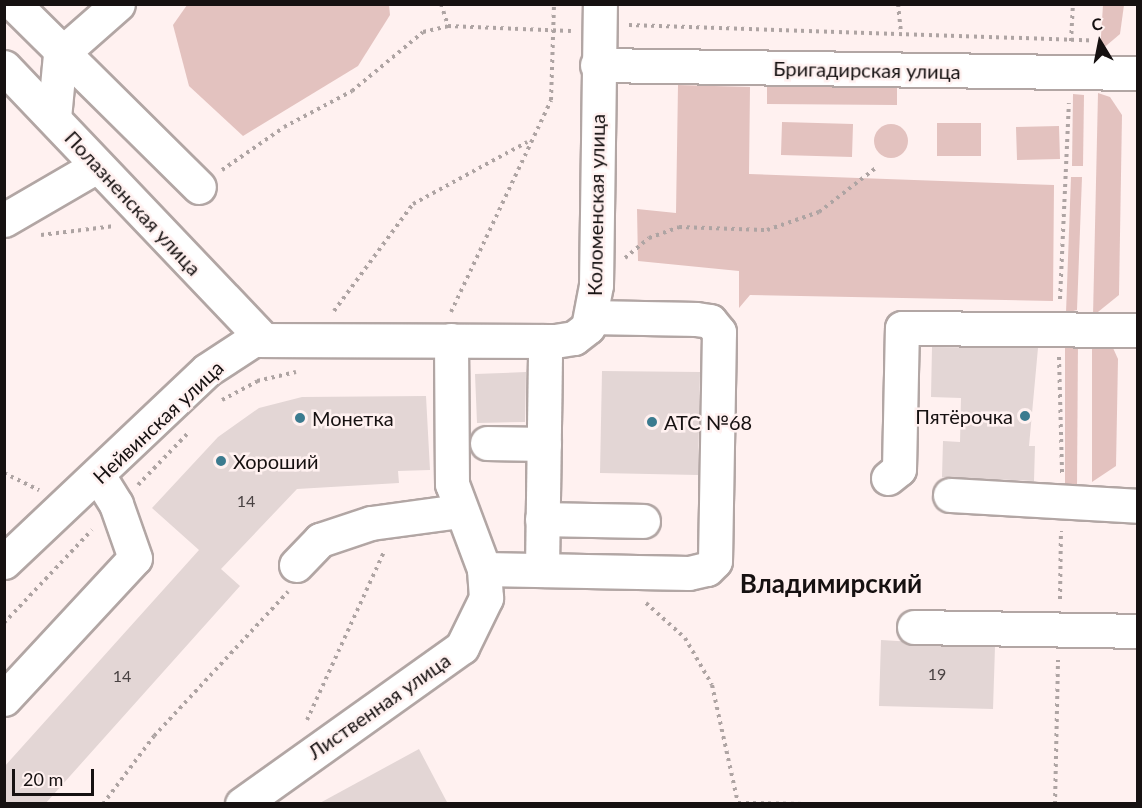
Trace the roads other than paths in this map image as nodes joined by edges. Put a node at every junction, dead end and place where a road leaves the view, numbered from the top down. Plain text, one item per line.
1 (14, 4) edge
2 (118, 4) edge
3 (600, 4) edge
4 (598, 52) junction
5 (60, 55) junction
6 (4, 67) edge
7 (1137, 73) edge
8 (54, 118) junction
9 (95, 167) junction
10 (199, 187) road end
11 (16, 228) edge
12 (592, 317) junction
13 (1137, 330) edge
14 (262, 338) junction
15 (454, 339) junction
16 (545, 341) junction
17 (487, 443) dead end
18 (544, 444) junction
19 (888, 478) dead end
20 (108, 491) junction
21 (950, 495) dead end
22 (1137, 506) edge
23 (459, 511) junction
24 (542, 519) junction
25 (643, 521) dead end
26 (4, 562) edge
27 (296, 565) road end
28 (484, 569) junction
29 (542, 570) junction
30 (914, 627) dead end
31 (1137, 632) edge
32 (4, 699) edge
33 (242, 804) edge

1 - 5 street
2 - 5 street
3 - 4 street, Коломенская улица
4 - 7 street, Бригадирская улица
4 - 12 street, Коломенская улица
5 - 8 street
5 - 10 street
6 - 8 street, Полазненская улица
8 - 9 street, Полазненская улица
9 - 11 street
9 - 14 street, Полазненская улица
12 - 16 street, Коломенская улица
12 - 29 street
13 - 19 street
14 - 15 street, Нейвинская улица
14 - 20 street, Нейвинская улица
15 - 16 street, Коломенская улица
15 - 23 street, Лиственная улица
16 - 18 street
17 - 18 street
18 - 24 street
20 - 26 street, Нейвинская улица
20 - 32 street
21 - 22 street
23 - 27 street
23 - 28 street, Лиственная улица
24 - 25 street
24 - 29 street
28 - 29 street
28 - 33 street, Лиственная улица
30 - 31 street

